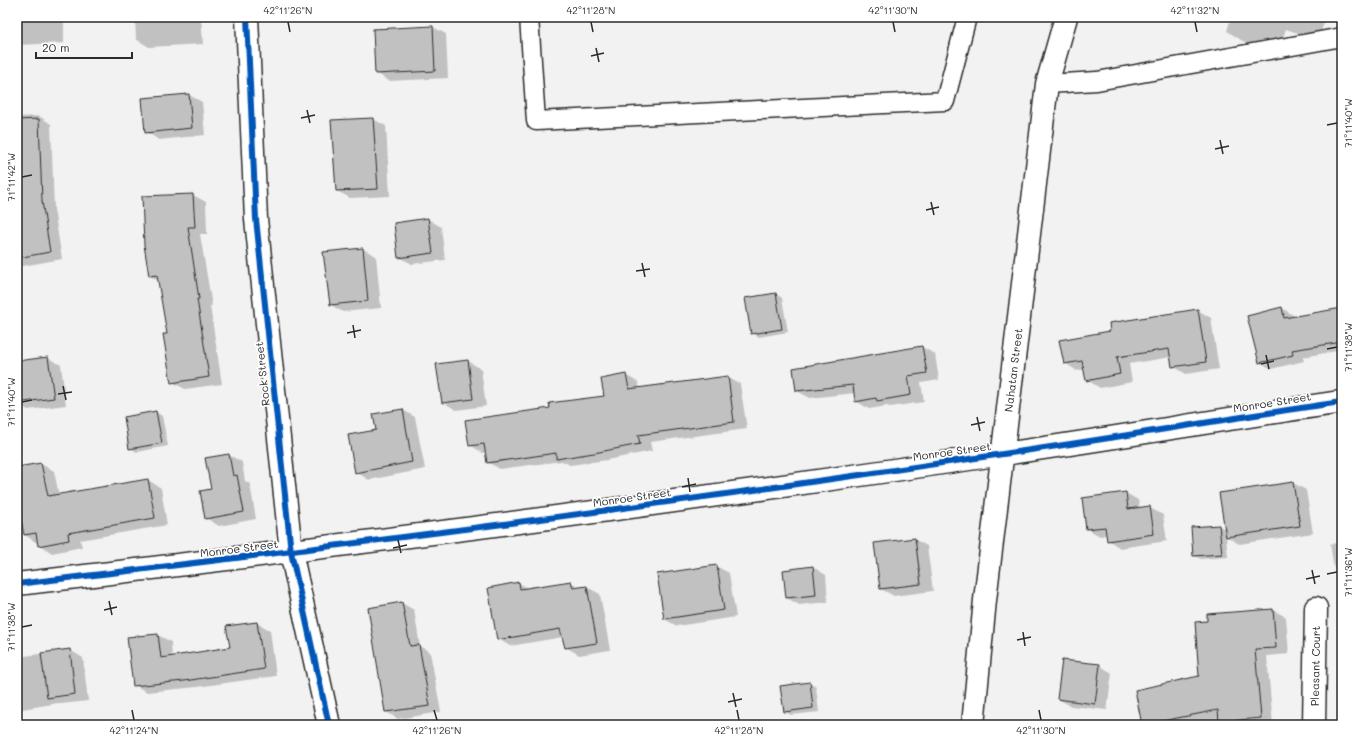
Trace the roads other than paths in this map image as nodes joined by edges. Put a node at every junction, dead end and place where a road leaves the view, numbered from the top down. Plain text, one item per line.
1 (247, 17) edge
2 (529, 17) edge
3 (966, 17) edge
4 (1066, 17) edge
5 (1342, 37) edge
6 (1047, 84) junction
7 (1342, 402) edge
8 (1003, 454) junction
9 (291, 552) junction
10 (17, 584) edge
11 (1316, 608) dead end
12 (329, 725) edge
13 (973, 725) edge
14 (1314, 725) edge

1 - 9 street, Rock Street
2 - 3 lane
4 - 6 street, Nahatan Street
5 - 6 lane
6 - 8 street, Nahatan Street
7 - 8 street, Monroe Street
8 - 9 street, Monroe Street
8 - 13 street, Nahatan Street
9 - 10 street, Monroe Street
9 - 12 street, Rock Street
11 - 14 street, Pleasant Court

